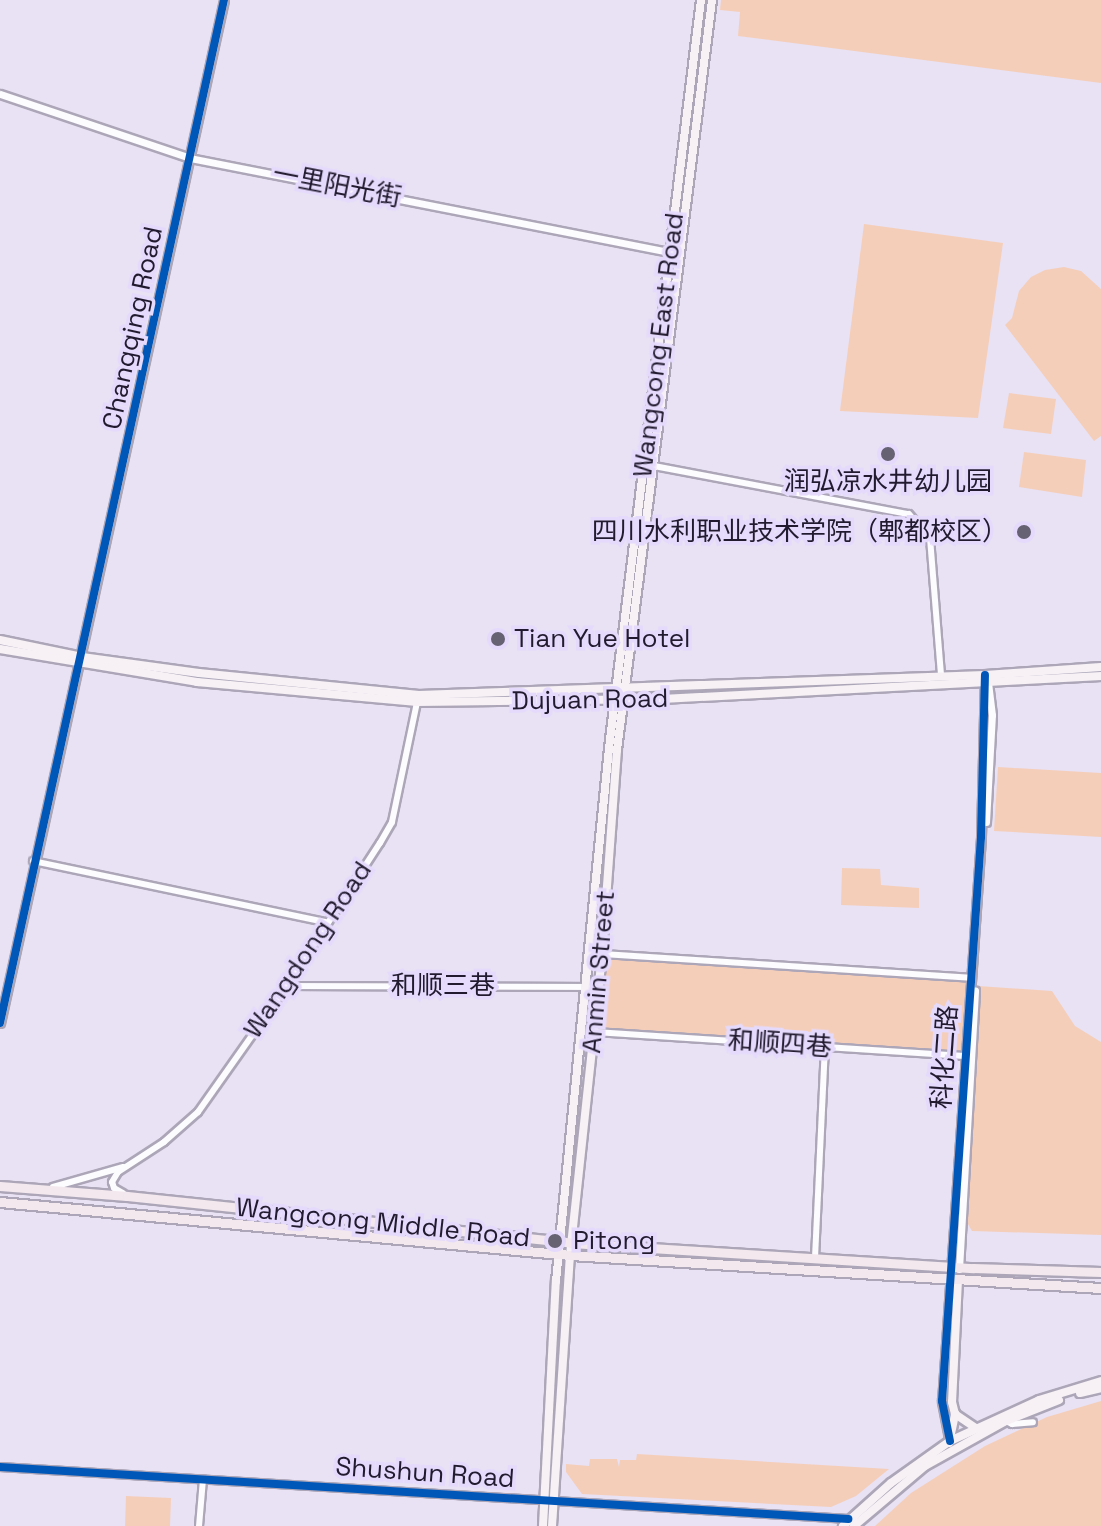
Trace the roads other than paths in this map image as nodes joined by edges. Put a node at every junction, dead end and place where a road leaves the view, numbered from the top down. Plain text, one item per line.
1 (224, 0) edge
2 (701, 0) edge
3 (712, 0) edge
4 (0, 94) edge
5 (190, 158) junction
6 (677, 253) junction
7 (654, 466) junction
8 (0, 640) edge
9 (0, 649) edge
10 (81, 661) junction
11 (1101, 667) edge
12 (941, 675) junction
13 (1101, 676) edge
14 (987, 680) junction
15 (620, 689) junction
16 (418, 699) junction
17 (618, 700) junction
18 (33, 861) junction
19 (326, 922) junction
20 (602, 954) junction
21 (971, 978) junction
22 (4, 983) edge
23 (287, 986) junction
24 (585, 986) junction
25 (598, 987) junction
26 (0, 1023) edge
27 (594, 1032) junction
28 (825, 1047) junction
29 (965, 1056) junction
30 (130, 1166) junction
31 (0, 1186) edge
32 (43, 1189) junction
33 (127, 1196) junction
34 (0, 1202) edge
35 (566, 1242) junction
36 (564, 1254) junction
37 (815, 1258) junction
38 (954, 1266) junction
39 (1101, 1272) edge
40 (953, 1280) junction
41 (1101, 1288) edge
42 (1101, 1381) edge
43 (1101, 1388) edge
44 (955, 1414) junction
45 (1006, 1421) junction
46 (1033, 1422) dead end
47 (976, 1428) junction
48 (968, 1440) junction
49 (950, 1441) junction
50 (925, 1466) junction
51 (0, 1467) edge
52 (203, 1479) junction
53 (549, 1501) junction
54 (848, 1524) edge
55 (199, 1526) edge
56 (543, 1526) edge
57 (552, 1526) edge

1 - 5 street, Changqing Road
2 - 6 main road, Wangcong East Road
3 - 6 main road, Wangcong East Road
4 - 5 street, 一里阳光街
5 - 6 street, 一里阳光街
5 - 10 street, Changqing Road
6 - 7 main road, Wangcong East Road
6 - 15 main road, Wangcong East Road
7 - 12 street
7 - 15 main road, Wangcong East Road
8 - 10 main road
9 - 10 main road
10 - 16 main road, Dujuan Road
10 - 18 street, Changqing Road
11 - 14 main road, Dujuan Road
12 - 14 main road, Dujuan Road
12 - 15 main road, Dujuan Road
13 - 14 main road, Dujuan Road
14 - 17 main road, Dujuan Road
14 - 21 street, 科化二路
14 - 38 street
15 - 16 main road, Dujuan Road
15 - 17 main road, Anmin Street
16 - 17 main road, Dujuan Road
16 - 19 street, Wangdong Road
17 - 20 main road, Anmin Street
17 - 24 main road, Anmin Street
18 - 19 street
18 - 22 street, Changqing Road
19 - 23 street, Wangdong Road
20 - 21 street
20 - 25 main road, Anmin Street
21 - 29 street, 科化二路
22 - 26 street, Changqing Road
23 - 24 street, 和顺三巷
23 - 30 street, Wangdong Road
24 - 25 street, 和顺三巷
24 - 35 main road, Anmin Street
25 - 27 main road, Anmin Street
27 - 28 street, 和顺四巷
27 - 35 main road, Anmin Street
28 - 29 street, 和顺四巷
28 - 37 street
29 - 38 street, 科化二路
30 - 32 street, Wangdong Road
30 - 33 street
31 - 32 main road, Wangcong Middle Road
32 - 33 main road, Wangcong Middle Road
33 - 35 main road, Wangcong Middle Road
34 - 36 main road, Wangcong Middle Road
35 - 36 main road, Anmin Street
35 - 37 main road, Wangcong Middle Road
36 - 40 main road, Wangcong Middle Road
36 - 53 main road, Anmin Street
37 - 38 main road, Wangcong Middle Road
38 - 39 main road, Wangcong Middle Road
38 - 40 street, 科化二路
40 - 41 main road, Wangcong Middle Road
40 - 44 main road
40 - 49 street, 科化二路
42 - 47 main road
43 - 45 main road
44 - 47 main road
44 - 49 main road
45 - 46 street
45 - 48 main road
47 - 49 main road
48 - 49 main road
48 - 50 main road
49 - 50 main road
49 - 54 main road
50 - 54 main road
51 - 52 street, Shushun Road
52 - 53 street, Shushun Road
52 - 55 street
53 - 54 street, Shushun Road
53 - 56 main road
53 - 57 main road

